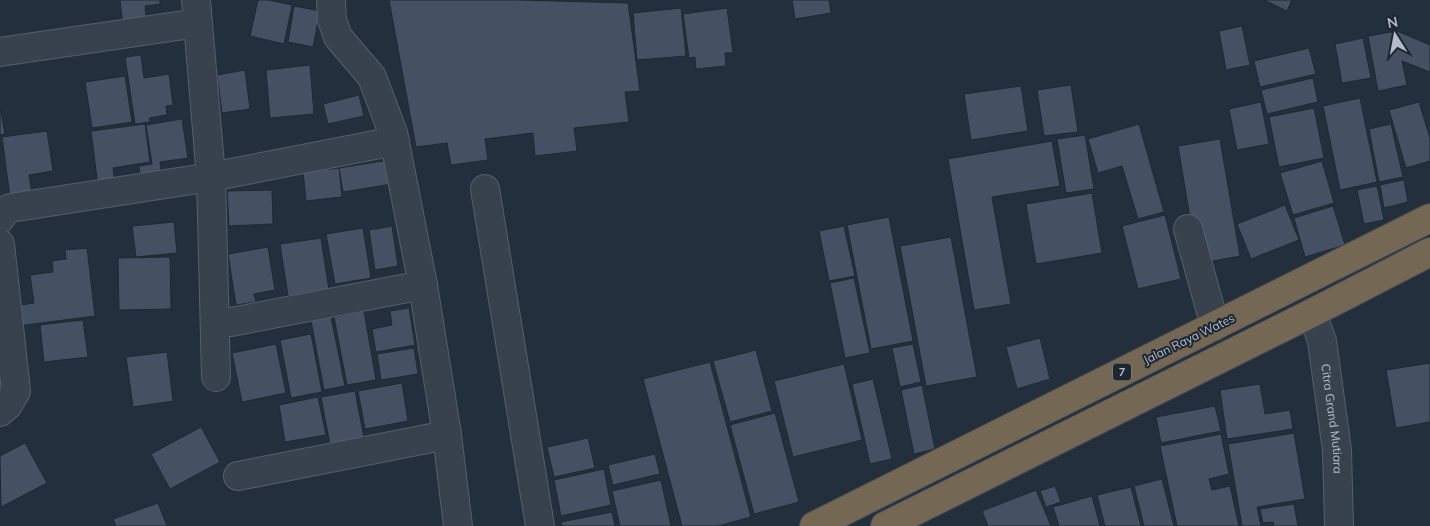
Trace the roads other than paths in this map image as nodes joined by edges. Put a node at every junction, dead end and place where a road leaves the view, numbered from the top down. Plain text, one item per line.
1 (331, 0) edge
2 (197, 12) edge
3 (0, 52) edge
4 (395, 141) junction
5 (212, 177) junction
6 (485, 189) dead end
7 (1430, 218) edge
8 (0, 219) edge
9 (1188, 229) dead end
10 (0, 244) edge
11 (1430, 252) edge
12 (423, 285) junction
13 (1312, 313) junction
14 (231, 322) dead end
15 (1215, 326) junction
16 (216, 377) dead end
17 (0, 412) edge
18 (446, 435) junction
19 (238, 476) dead end
20 (458, 526) edge
21 (540, 526) edge
22 (814, 526) edge
23 (885, 526) edge
24 (1339, 526) edge

1 - 4 street
2 - 3 street
2 - 5 street
4 - 5 street
4 - 12 street
5 - 8 street
5 - 16 street
6 - 21 street
7 - 15 highway, Jalan Raya Wates / 7
9 - 15 street
10 - 17 street
11 - 13 highway
12 - 14 street
12 - 18 street
13 - 23 highway
13 - 24 street, Citra Grand Mutiara
15 - 22 highway, Jalan Raya Wates / 7
18 - 19 street
18 - 20 street

